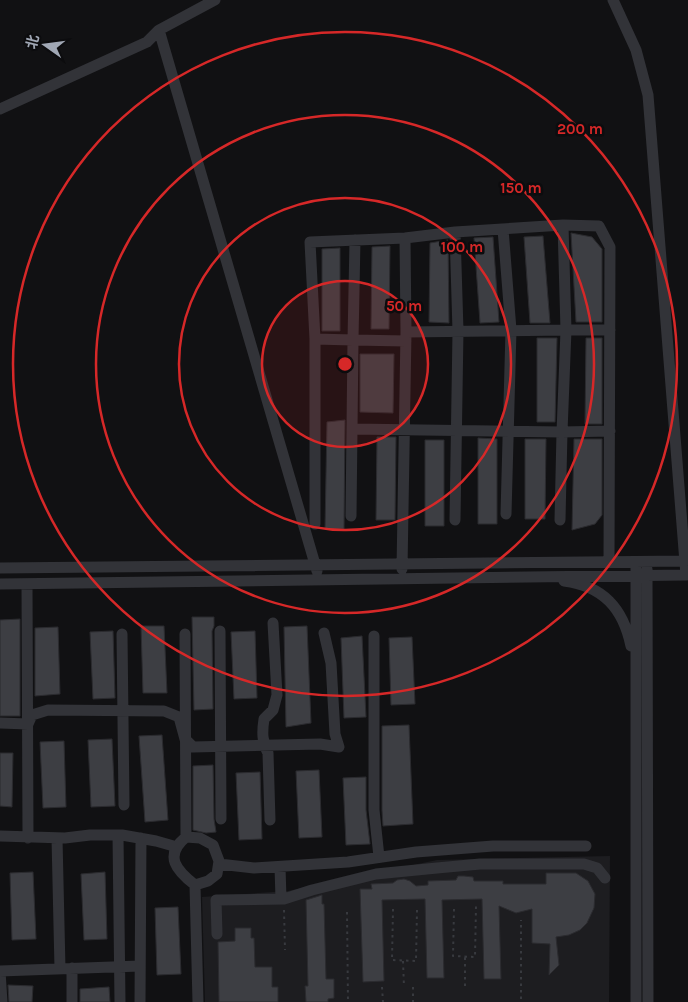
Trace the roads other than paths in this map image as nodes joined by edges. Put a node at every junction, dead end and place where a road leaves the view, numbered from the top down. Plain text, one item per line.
1 (215, 0) edge
2 (613, 0) edge
3 (159, 30) junction
4 (0, 109) edge
5 (563, 225) junction
6 (503, 229) junction
7 (455, 232) junction
8 (405, 238) junction
9 (355, 240) junction
10 (511, 330) junction
11 (566, 330) junction
12 (610, 330) junction
13 (458, 331) junction
14 (406, 336) junction
15 (316, 339) junction
16 (353, 340) junction
17 (352, 429) junction
18 (404, 430) junction
19 (457, 430) junction
20 (509, 431) junction
21 (610, 431) junction
22 (562, 432) junction
23 (506, 514) dead end
24 (351, 516) dead end
25 (455, 520) dead end
26 (560, 520) dead end
27 (315, 524) dead end
28 (609, 561) junction
29 (685, 561) junction
30 (642, 562) junction
31 (402, 563) junction
32 (316, 564) junction
33 (0, 568) edge
34 (642, 575) junction
35 (530, 577) junction
36 (402, 578) junction
37 (320, 579) junction
38 (0, 584) edge
39 (27, 584) junction
40 (273, 623) dead end
41 (220, 632) dead end
42 (324, 633) dead end
43 (122, 634) dead end
44 (185, 634) dead end
45 (374, 636) dead end
46 (636, 664) junction
47 (123, 710) junction
48 (0, 723) edge
49 (28, 724) junction
50 (186, 740) junction
51 (263, 745) junction
52 (220, 746) junction
53 (124, 805) dead end
54 (221, 819) dead end
55 (270, 820) dead end
56 (118, 835) junction
57 (0, 836) edge
58 (186, 837) junction
59 (28, 838) junction
60 (58, 838) junction
61 (140, 838) junction
62 (586, 846) dead end
63 (177, 847) junction
64 (434, 850) junction
65 (379, 857) junction
66 (219, 864) junction
67 (280, 866) junction
68 (436, 868) junction
69 (605, 878) dead end
70 (194, 886) junction
71 (283, 899) junction
72 (217, 934) dead end
73 (140, 966) junction
74 (119, 967) junction
75 (72, 968) junction
76 (60, 969) junction
77 (0, 971) edge
78 (2, 1002) edge
79 (72, 1002) edge
80 (120, 1002) edge
81 (140, 1002) edge
82 (198, 1002) edge
83 (636, 1002) edge
84 (648, 1002) edge

1 - 3 street
2 - 29 street
3 - 4 street
3 - 32 street
5 - 6 street
5 - 11 street
5 - 12 street
6 - 7 street
6 - 10 street
7 - 8 street
7 - 13 street
8 - 9 street
8 - 14 street
9 - 15 street
9 - 16 street
10 - 11 street
10 - 13 street
10 - 20 street
11 - 12 street
11 - 22 street
12 - 21 street
13 - 14 street
13 - 19 street
14 - 16 street
14 - 18 street
15 - 16 street
15 - 27 street
16 - 17 street
17 - 18 street
17 - 24 street
18 - 19 street
18 - 31 street
19 - 20 street
19 - 25 street
20 - 22 street
20 - 23 street
21 - 22 street
21 - 28 street
22 - 26 street
28 - 30 street
28 - 31 street
29 - 30 street
29 - 34 street
30 - 34 street
31 - 32 street
31 - 36 street
32 - 33 street
32 - 37 street
34 - 35 street
34 - 46 street
34 - 84 street
35 - 36 street
35 - 46 street
36 - 37 street
37 - 39 street
38 - 39 street
39 - 49 street
40 - 51 street
41 - 52 street
42 - 51 street
43 - 47 street
44 - 50 street
45 - 65 street
46 - 83 street
47 - 49 street
47 - 50 street
47 - 53 street
48 - 49 street
49 - 59 street
50 - 52 street
50 - 58 street
51 - 52 street
51 - 55 street
52 - 54 street
56 - 60 street
56 - 61 street
56 - 74 street
57 - 59 street
58 - 63 street
58 - 66 street
59 - 60 street
60 - 76 street
61 - 63 street
61 - 73 street
62 - 64 street
63 - 70 street
64 - 65 street
64 - 68 street
65 - 67 street
66 - 67 street
66 - 70 street
67 - 71 street
68 - 69 street
68 - 71 street
70 - 82 street
71 - 72 street
73 - 74 street
73 - 81 street
74 - 75 street
74 - 80 street
75 - 76 street
75 - 79 street
76 - 77 street
77 - 78 street

